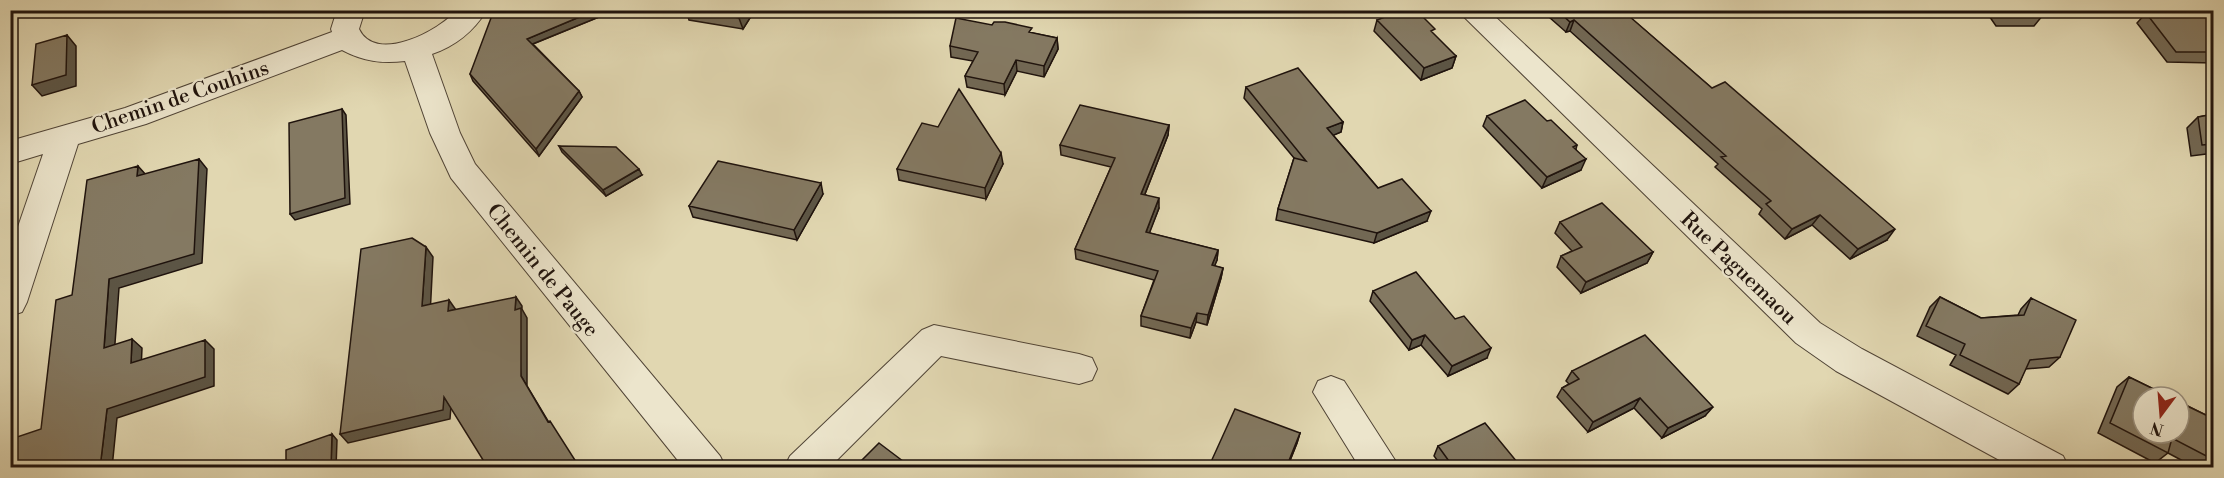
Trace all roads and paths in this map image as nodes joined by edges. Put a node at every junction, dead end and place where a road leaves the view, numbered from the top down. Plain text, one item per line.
1 (473, 10) edge
2 (1471, 10) edge
3 (349, 24) edge
4 (416, 51) junction
5 (65, 136) junction
6 (10, 153) edge
7 (18, 260) edge
8 (10, 302) edge
9 (1079, 369) dead end
10 (1331, 392) dead end
11 (707, 468) edge
12 (803, 468) edge
13 (1381, 468) edge
14 (2050, 468) edge

1 - 4 street
2 - 14 street, Rue Paguemaou
3 - 4 street
3 - 5 street, Chemin de Couhins
4 - 11 street, Chemin de Pauge
5 - 6 street, Chemin de Couhins
5 - 7 street
7 - 8 street
9 - 12 street
10 - 13 street

